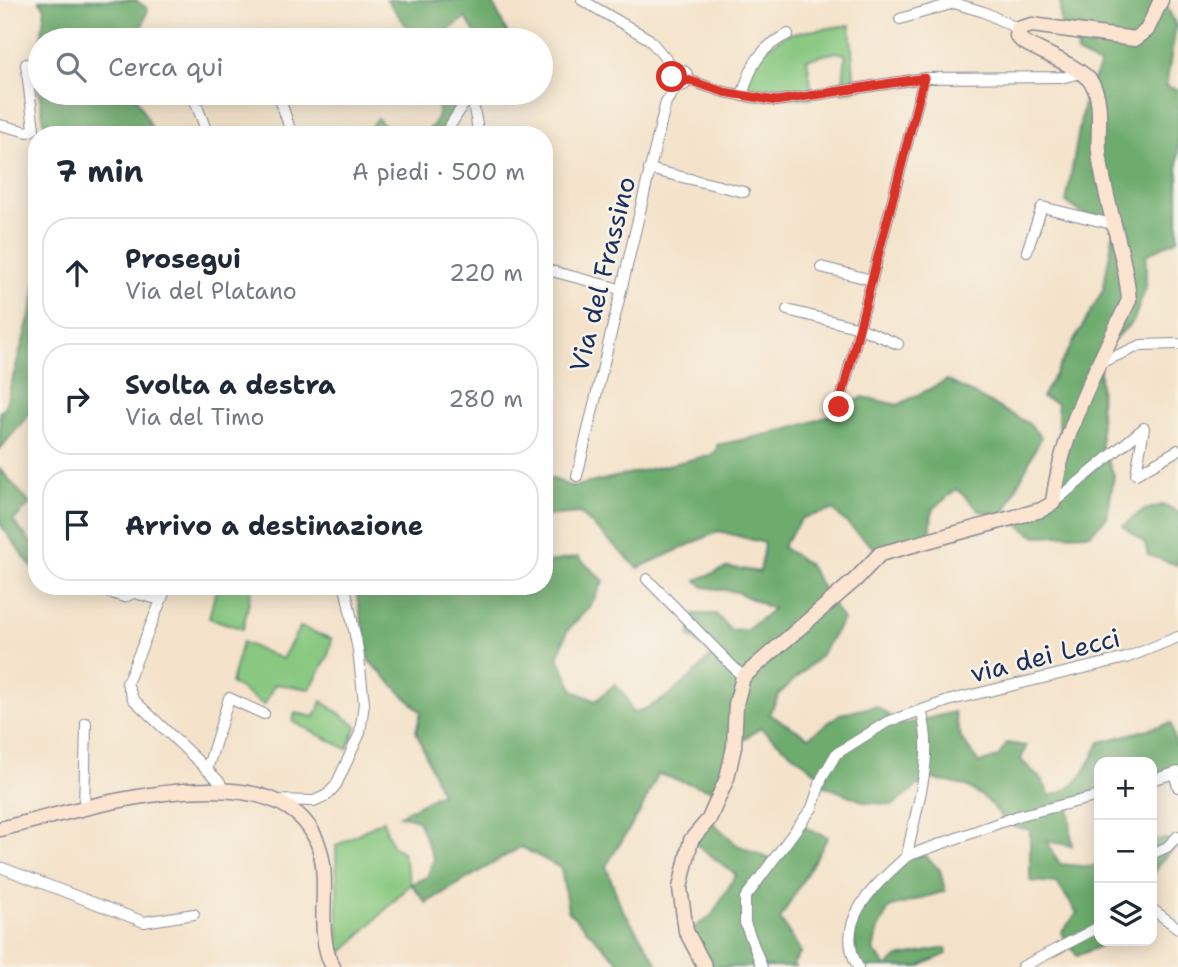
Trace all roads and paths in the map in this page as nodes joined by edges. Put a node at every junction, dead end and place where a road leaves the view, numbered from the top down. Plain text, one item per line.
1 (582, 0) edge
2 (1161, 0) edge
3 (900, 19) dead end
4 (1018, 29) junction
5 (788, 34) dead end
6 (26, 64) dead end
7 (676, 71) junction
8 (1081, 73) junction
9 (924, 78) junction
10 (28, 80) edge
11 (688, 80) junction
12 (677, 86) junction
13 (742, 96) junction
14 (31, 105) edge
15 (196, 105) edge
16 (282, 105) edge
17 (463, 105) edge
18 (473, 105) edge
19 (0, 125) edge
20 (34, 126) edge
21 (204, 126) edge
22 (289, 126) edge
23 (450, 126) edge
24 (477, 126) edge
25 (28, 132) edge
26 (649, 169) junction
27 (744, 192) dead end
28 (1115, 225) junction
29 (1027, 251) dead end
30 (821, 267) dead end
31 (553, 271) edge
32 (872, 280) junction
33 (620, 289) junction
34 (786, 310) dead end
35 (860, 328) junction
36 (898, 344) dead end
37 (1178, 344) edge
38 (1100, 363) junction
39 (839, 407) dead end
40 (1178, 450) edge
41 (578, 476) dead end
42 (1053, 503) junction
43 (647, 579) dead end
44 (142, 595) edge
45 (163, 595) edge
46 (347, 595) edge
47 (161, 600) junction
48 (1178, 637) edge
49 (743, 677) junction
50 (920, 711) junction
51 (264, 714) dead end
52 (86, 723) dead end
53 (207, 770) junction
54 (1176, 772) edge
55 (1157, 778) edge
56 (1178, 787) edge
57 (222, 789) junction
58 (1094, 797) edge
59 (274, 800) junction
60 (84, 810) junction
61 (0, 829) edge
62 (1178, 836) edge
63 (1157, 852) edge
64 (907, 856) junction
65 (0, 867) edge
66 (1157, 913) edge
67 (194, 914) dead end
68 (1178, 928) edge
69 (1094, 930) edge
70 (333, 967) edge
71 (705, 967) edge
72 (762, 967) edge
73 (858, 967) edge
74 (1022, 967) edge

1 - 7 street
2 - 4 street
3 - 4 street
4 - 8 street
5 - 13 street
6 - 10 street
7 - 11 street
7 - 12 street
8 - 9 street
8 - 28 street
9 - 13 street
9 - 32 street
11 - 12 street
11 - 13 street
12 - 26 street, Via del Frassino
14 - 20 street
15 - 21 street
16 - 22 street
17 - 23 street
18 - 24 street
19 - 25 street
26 - 27 street
26 - 33 street, Via del Frassino
28 - 29 street
28 - 38 street
30 - 32 street
31 - 33 street
32 - 35 street
33 - 41 street, Via del Frassino
34 - 35 street
35 - 36 street
35 - 39 street
37 - 38 street
38 - 42 street
40 - 42 street
42 - 49 street
43 - 49 street
44 - 47 street
45 - 47 street
46 - 59 street
47 - 53 street
48 - 50 street, via dei Lecci
49 - 71 street
50 - 64 street
50 - 72 street
51 - 53 street
52 - 60 street
53 - 57 street
54 - 55 street
54 - 56 street
57 - 59 street
57 - 60 street
58 - 64 street
59 - 70 street
60 - 61 street
62 - 63 street
64 - 73 street
65 - 67 street
66 - 68 street
69 - 74 street

